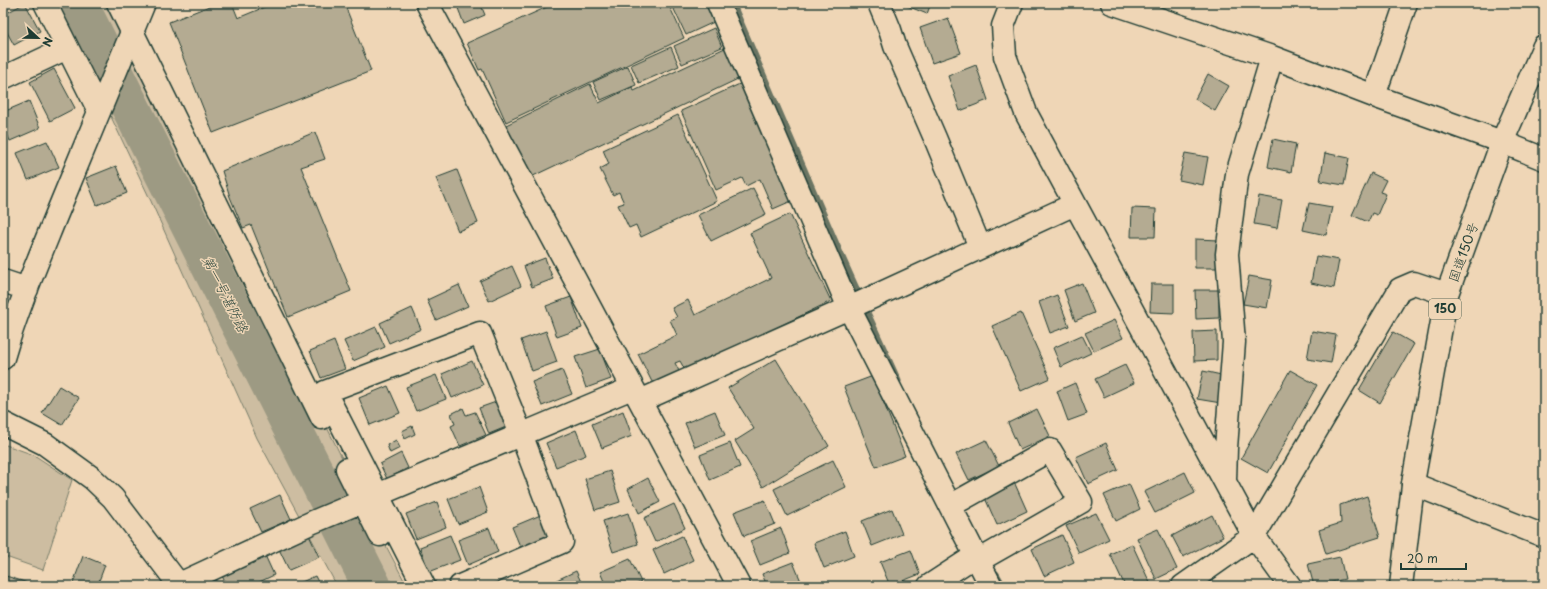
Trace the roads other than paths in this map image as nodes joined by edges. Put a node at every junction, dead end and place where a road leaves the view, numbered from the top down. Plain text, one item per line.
1 (45, 3) edge
2 (118, 3) edge
3 (144, 3) edge
4 (427, 3) edge
5 (718, 3) edge
6 (879, 3) edge
7 (1012, 3) edge
8 (1112, 3) edge
9 (1406, 3) edge
10 (130, 36) junction
11 (1544, 46) edge
12 (68, 48) junction
13 (1272, 57) junction
14 (3, 78) edge
15 (1374, 96) junction
16 (101, 106) junction
17 (1502, 142) junction
18 (1544, 159) edge
19 (1075, 204) junction
20 (980, 247) junction
21 (3, 281) edge
22 (27, 289) junction
23 (1448, 294) junction
24 (850, 307) junction
25 (3, 358) edge
26 (636, 394) junction
27 (3, 424) edge
28 (521, 434) junction
29 (1225, 482) junction
30 (1413, 484) junction
31 (366, 499) junction
32 (954, 504) junction
33 (1254, 536) junction
34 (1544, 536) edge
35 (981, 557) junction
36 (178, 585) edge
37 (407, 586) edge
38 (424, 586) edge
39 (460, 586) edge
40 (739, 586) edge
41 (929, 586) edge
42 (991, 586) edge
43 (1183, 586) edge
44 (1290, 586) edge
45 (1401, 586) edge

1 - 12 main road
2 - 10 main road
3 - 10 main road
4 - 26 main road
5 - 24 main road
6 - 20 main road
7 - 19 main road
8 - 13 main road
9 - 15 main road
10 - 16 main road
10 - 31 main road
11 - 17 main road, 国道150号 / 150
12 - 14 main road
12 - 16 main road
13 - 15 main road
13 - 29 main road
15 - 17 main road
16 - 22 main road
17 - 18 main road
17 - 23 main road, 国道150号 / 150
19 - 20 main road
19 - 29 main road
20 - 24 main road
21 - 22 main road
22 - 25 main road
23 - 30 main road, 国道150号 / 150
23 - 33 main road
24 - 26 main road
24 - 32 main road
26 - 28 main road
26 - 40 main road
27 - 36 main road
28 - 31 main road
28 - 31 main road
28 - 39 main road
29 - 33 main road
30 - 34 main road
30 - 45 main road, 国道150号 / 150
31 - 36 main road
31 - 37 main road
31 - 38 main road
32 - 35 main road
32 - 35 main road
33 - 43 main road
33 - 44 main road
35 - 41 main road
35 - 42 main road

